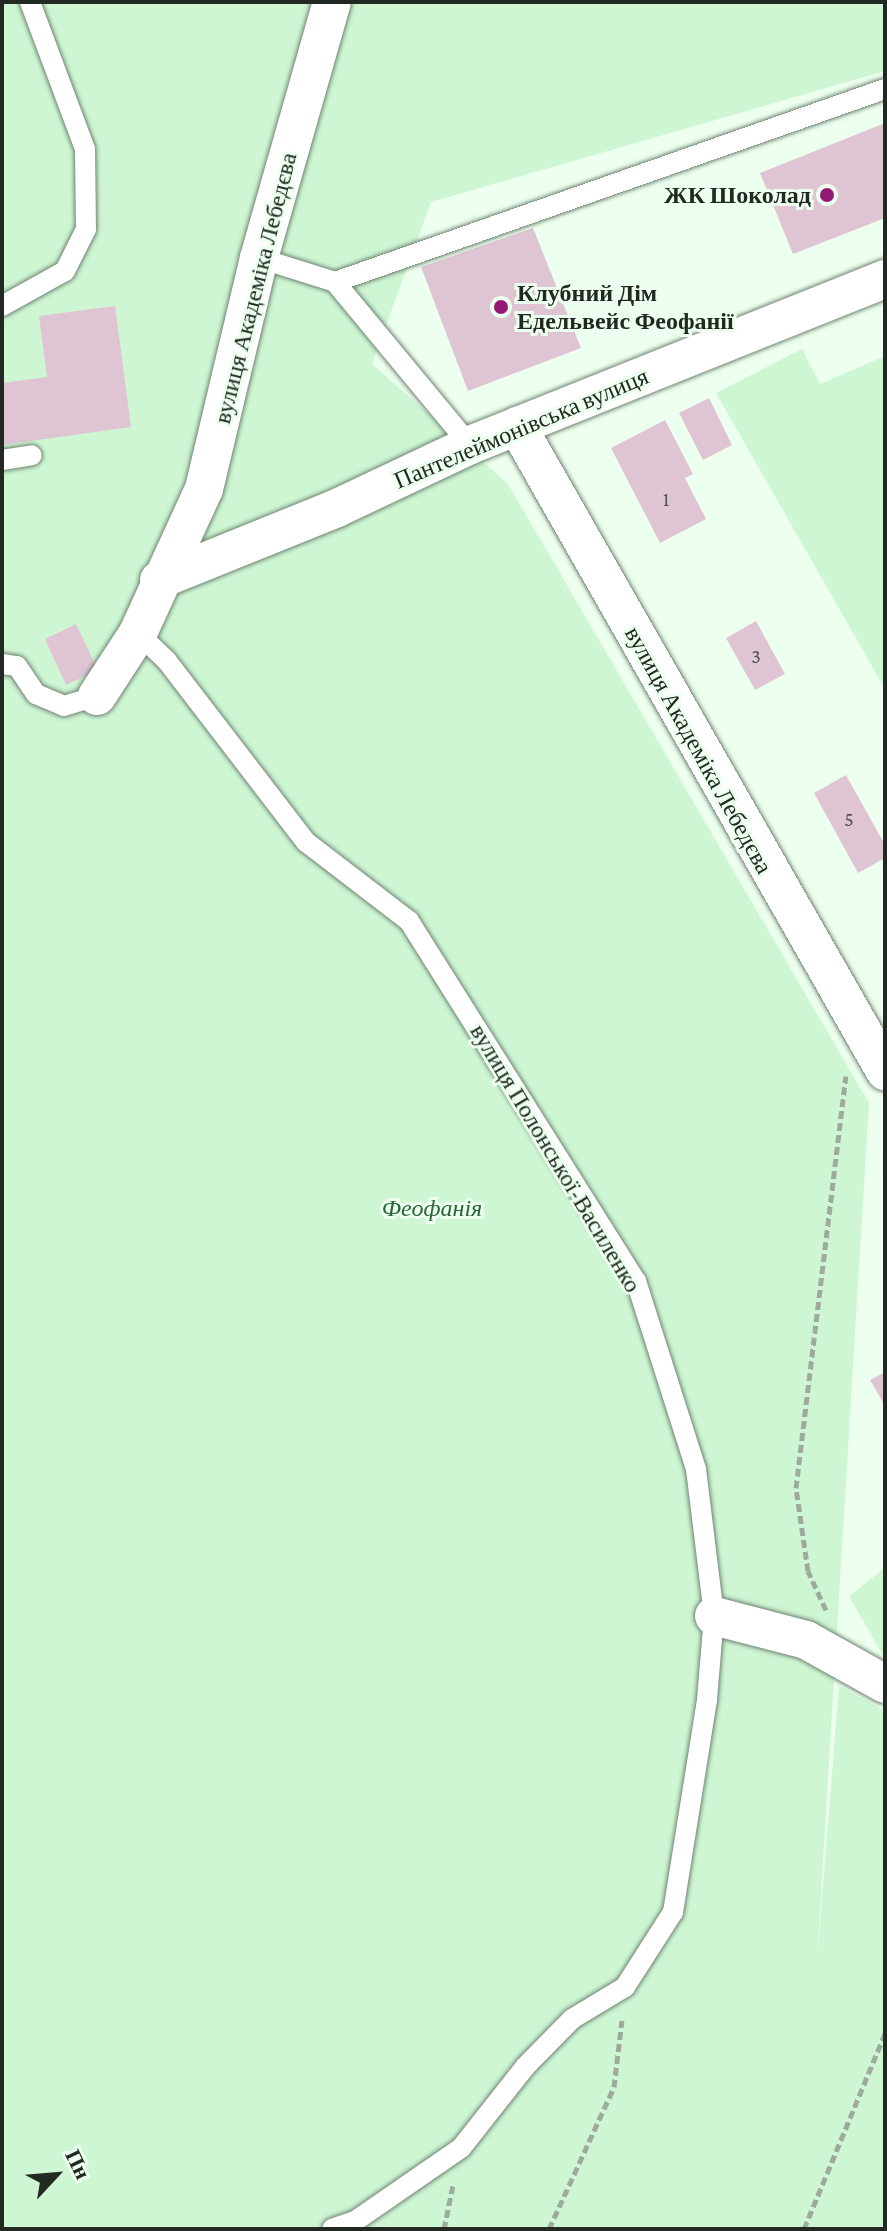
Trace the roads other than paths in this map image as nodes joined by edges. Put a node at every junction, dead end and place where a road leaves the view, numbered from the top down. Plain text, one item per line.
1 (30, 2) edge
2 (332, 2) edge
3 (881, 94) edge
4 (259, 258) junction
5 (885, 279) edge
6 (335, 282) junction
7 (2, 306) edge
8 (517, 426) junction
9 (470, 445) junction
10 (32, 455) dead end
11 (2, 460) edge
12 (159, 580) junction
13 (138, 633) junction
14 (2, 664) edge
15 (97, 696) joint
16 (885, 1071) edge
17 (714, 1616) junction
18 (885, 1684) edge
19 (332, 2229) edge

1 - 7 lane
2 - 4 street, вулиця Академіка Лебедєва
3 - 6 lane
4 - 6 lane
4 - 12 street, вулиця Академіка Лебедєва
5 - 8 street, Пантелеймонівська вулиця
6 - 9 lane
8 - 9 street, Пантелеймонівська вулиця
8 - 16 street, вулиця Академіка Лебедєва
9 - 12 street, Пантелеймонівська вулиця
10 - 11 lane
12 - 13 street, вулиця Академіка Лебедєва
13 - 15 street, вулиця Академіка Лебедєва
13 - 17 lane, вулиця Полонської-Василенко
14 - 15 lane
17 - 18 street
17 - 19 lane, вулиця Полонської-Василенко

